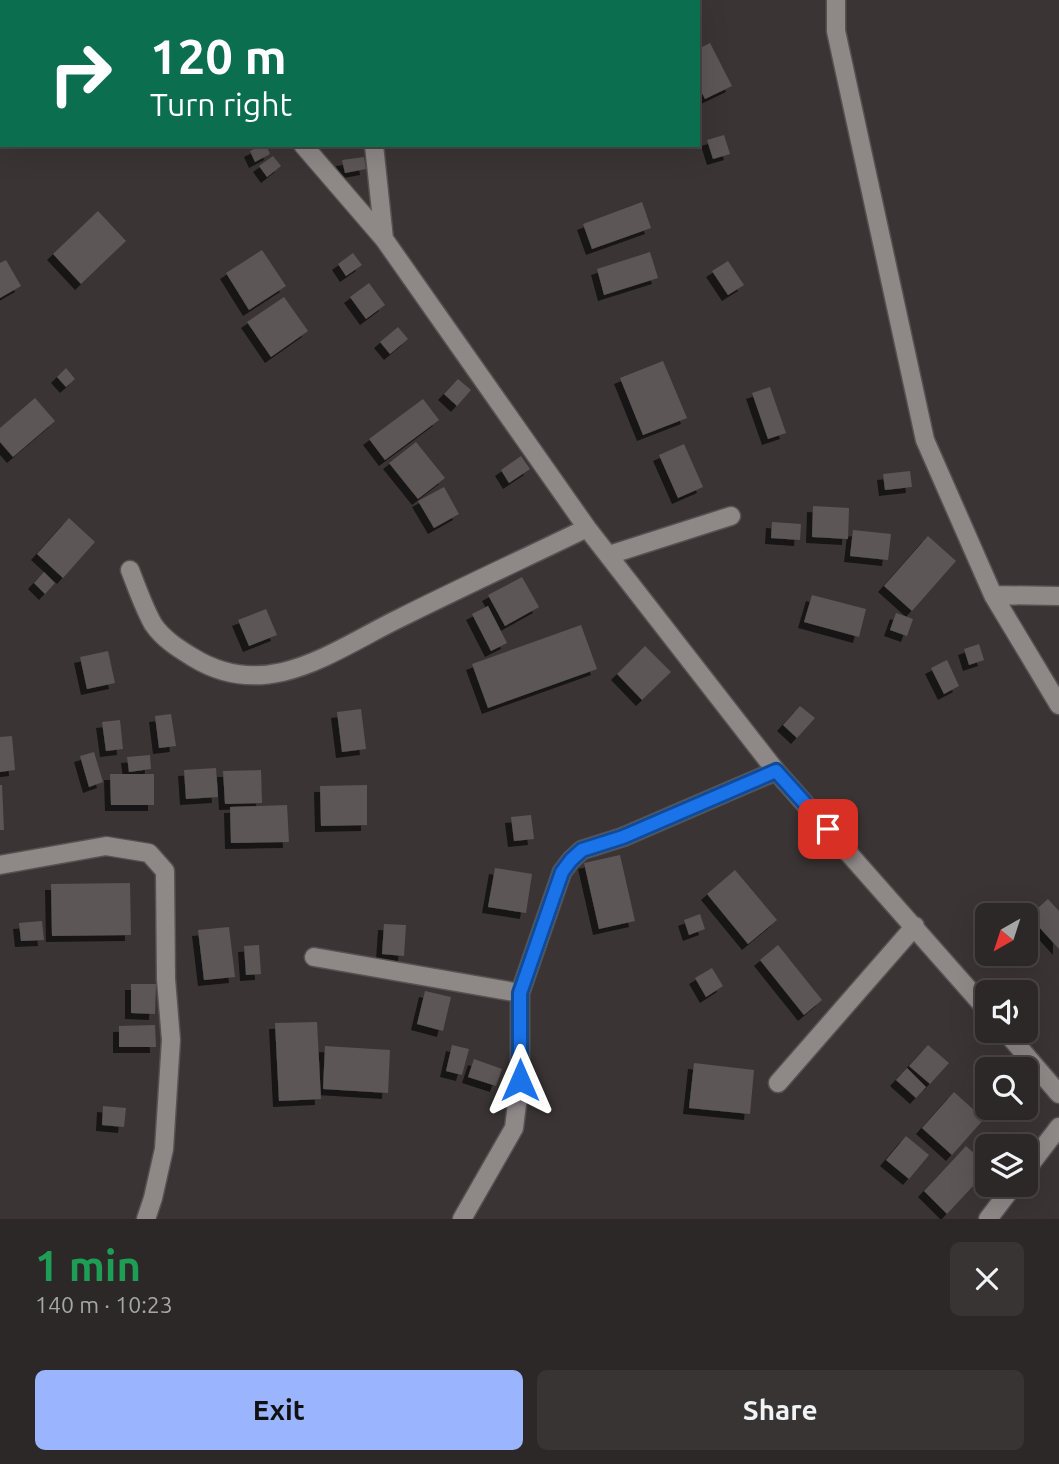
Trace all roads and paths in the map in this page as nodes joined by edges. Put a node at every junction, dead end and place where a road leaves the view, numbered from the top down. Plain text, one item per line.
1 (836, 0) edge
2 (305, 147) edge
3 (374, 147) edge
4 (384, 239) junction
5 (731, 516) dead end
6 (587, 528) junction
7 (609, 555) junction
8 (130, 570) dead end
9 (993, 595) junction
10 (1059, 596) edge
11 (1059, 705) edge
12 (776, 771) junction
13 (0, 865) edge
14 (915, 926) junction
15 (314, 957) dead end
16 (520, 993) junction
17 (975, 996) edge
18 (1015, 1043) edge
19 (778, 1083) dead end
20 (1059, 1094) edge
21 (1059, 1127) edge
22 (1038, 1154) edge
23 (1005, 1197) edge
24 (146, 1219) edge
25 (462, 1219) edge
26 (988, 1219) edge

1 - 9 street
2 - 4 street
3 - 4 street
4 - 6 street
5 - 7 street
6 - 7 street
6 - 8 street
7 - 12 street
9 - 10 street
9 - 11 street
12 - 14 street
12 - 16 street
13 - 24 street
14 - 17 street
14 - 19 street
15 - 16 street
16 - 25 street
18 - 20 street
21 - 22 street
23 - 26 street

